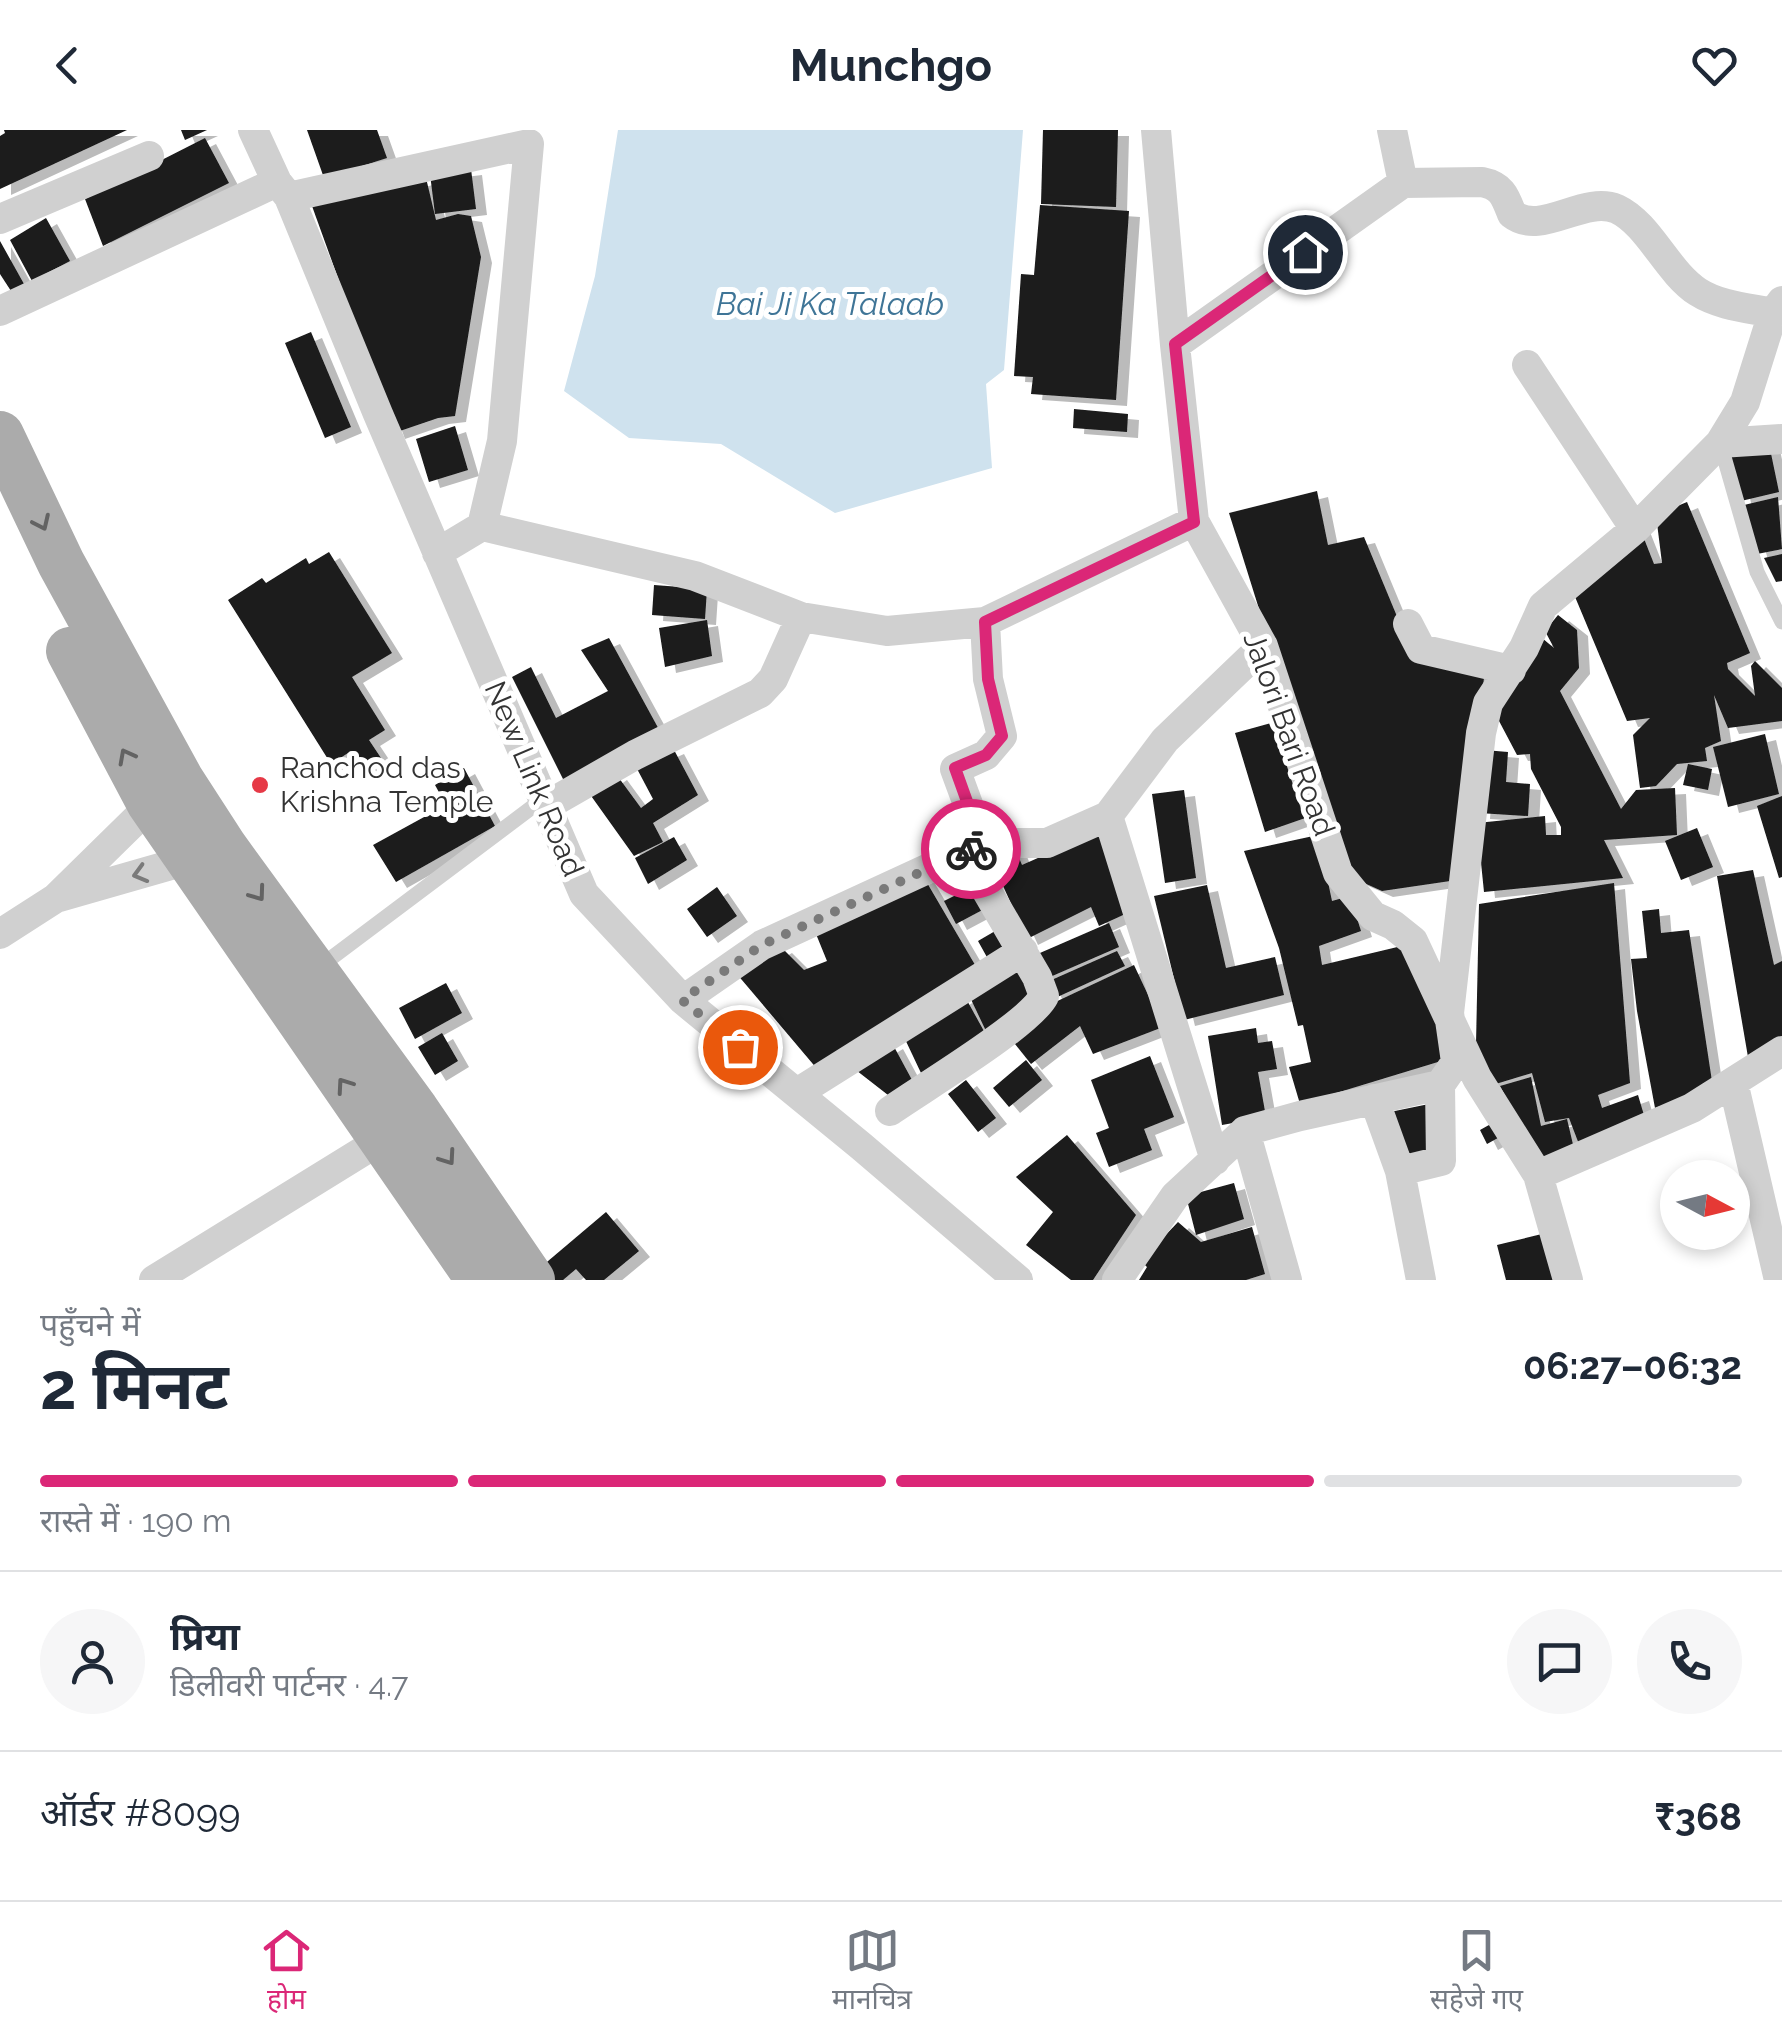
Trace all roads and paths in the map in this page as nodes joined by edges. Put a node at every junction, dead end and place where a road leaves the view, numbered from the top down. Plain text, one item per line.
1 (253, 130) edge
2 (1156, 130) edge
3 (1392, 130) edge
4 (530, 137) edge
5 (149, 156) dead end
6 (1403, 183) junction
7 (283, 189) junction
8 (0, 218) edge
9 (1778, 307) edge
10 (0, 311) edge
11 (1175, 344) junction
12 (1527, 365) dead end
13 (0, 435) edge
14 (1782, 439) edge
15 (1720, 444) junction
16 (0, 513) edge
17 (1194, 522) junction
18 (482, 526) junction
19 (1635, 528) junction
20 (437, 553) junction
21 (801, 617) junction
22 (985, 622) junction
23 (1782, 622) edge
24 (1408, 624) dead end
25 (1263, 646) junction
26 (1511, 670) junction
27 (165, 791) junction
28 (544, 802) junction
29 (1108, 816) junction
30 (976, 847) junction
31 (206, 854) junction
32 (56, 898) junction
33 (0, 934) edge
34 (1023, 951) junction
35 (298, 984) junction
36 (682, 1000) junction
37 (1449, 1013) junction
38 (1782, 1051) edge
39 (1732, 1082) junction
40 (1440, 1085) junction
41 (797, 1094) junction
42 (1374, 1099) junction
43 (890, 1111) dead end
44 (1246, 1132) junction
45 (381, 1140) junction
46 (1215, 1160) junction
47 (1400, 1171) junction
48 (1538, 1176) junction
49 (154, 1280) edge
50 (480, 1280) edge
51 (531, 1280) edge
52 (1018, 1280) edge
53 (1116, 1280) edge
54 (1287, 1280) edge
55 (1421, 1280) edge
56 (1568, 1280) edge
57 (1779, 1280) edge

1 - 7 street, New Link Road
2 - 11 street, Jalori Bari Road
3 - 6 street
4 - 7 street
4 - 18 street
5 - 8 street
6 - 9 street
6 - 11 street
7 - 10 street
7 - 20 street, New Link Road
9 - 15 street
11 - 17 street, Jalori Bari Road
12 - 19 street
13 -> 27 main road
14 - 15 street
15 - 19 street
15 - 23 lane
27 -> 16 main road
17 - 22 street
17 - 25 street, Jalori Bari Road
18 - 20 street
18 - 21 street
19 - 26 street
20 - 28 street, New Link Road
21 - 22 street
21 - 28 street
22 - 30 street
24 - 26 street
25 - 29 street
25 - 37 street, Jalori Bari Road
26 - 37 street
27 - 31 main road
27 - 32 street
28 - 35 lane
28 - 36 street, New Link Road
29 - 30 street
29 - 46 street
30 - 34 street
30 - 36 street
31 -> 32 street
31 - 35 main road
32 - 33 street
34 - 41 street
34 - 43 street
45 -> 35 main road
35 -> 51 main road
36 - 41 street, New Link Road
37 - 40 street
37 - 48 street, Jalori Bari Road
38 - 39 street
39 - 48 street
39 - 57 street
40 - 42 street
40 - 47 street
41 - 52 street, New Link Road
42 - 44 street
42 - 47 street
44 - 46 street
44 - 54 street
45 - 49 street
45 - 50 main road
46 - 53 street
47 - 55 street
48 - 56 street, Jalori Bari Road

